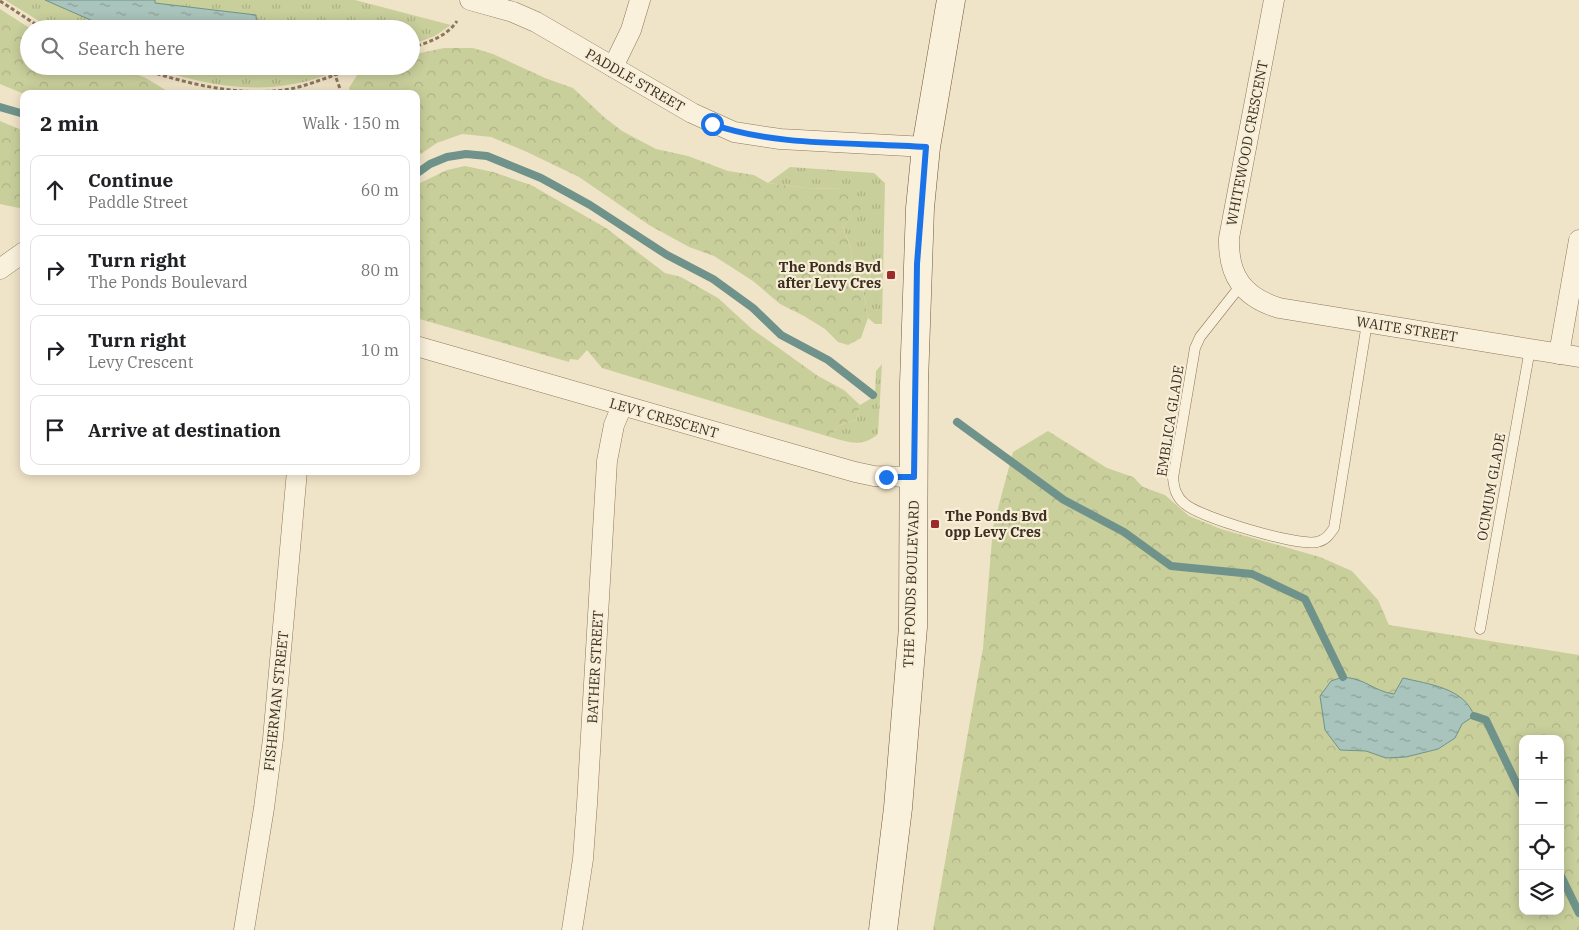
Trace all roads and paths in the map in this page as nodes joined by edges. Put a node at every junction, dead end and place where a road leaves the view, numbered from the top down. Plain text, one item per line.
1 (470, 0) edge
2 (640, 0) edge
3 (951, 0) edge
4 (1274, 0) edge
5 (0, 1) edge
6 (29, 20) edge
7 (457, 21) dead end
8 (420, 45) edge
9 (613, 67) junction
10 (160, 75) edge
11 (334, 76) joint
12 (250, 90) edge
13 (280, 90) edge
14 (340, 90) edge
15 (926, 147) junction
16 (1579, 240) edge
17 (20, 254) edge
18 (0, 269) edge
19 (1241, 285) junction
20 (1367, 323) junction
21 (420, 347) edge
22 (1530, 349) junction
23 (1569, 356) edge
24 (622, 406) junction
25 (297, 475) edge
26 (914, 477) junction
27 (1480, 629) dead end
28 (244, 930) edge
29 (572, 930) edge
30 (883, 930) edge

1 - 9 street, PADDLE STREET
2 - 9 street
3 - 15 street, THE PONDS BOULEVARD
4 - 19 street, WHITEWOOD CRESCENT
5 - 6 path
7 - 8 path
9 - 15 street, PADDLE STREET
10 - 12 path
11 - 13 path
11 - 14 path
15 - 26 street, THE PONDS BOULEVARD
16 - 23 street
17 - 18 street
19 - 20 street, WAITE STREET
19 - 20 lane, EMBLICA GLADE
20 - 22 street, WAITE STREET
21 - 24 street, LEVY CRESCENT
22 - 23 street, WAITE STREET
22 - 27 lane, OCIMUM GLADE
24 - 26 street, LEVY CRESCENT
24 - 29 street, BATHER STREET
25 - 28 street, FISHERMAN STREET
26 - 30 street, THE PONDS BOULEVARD

